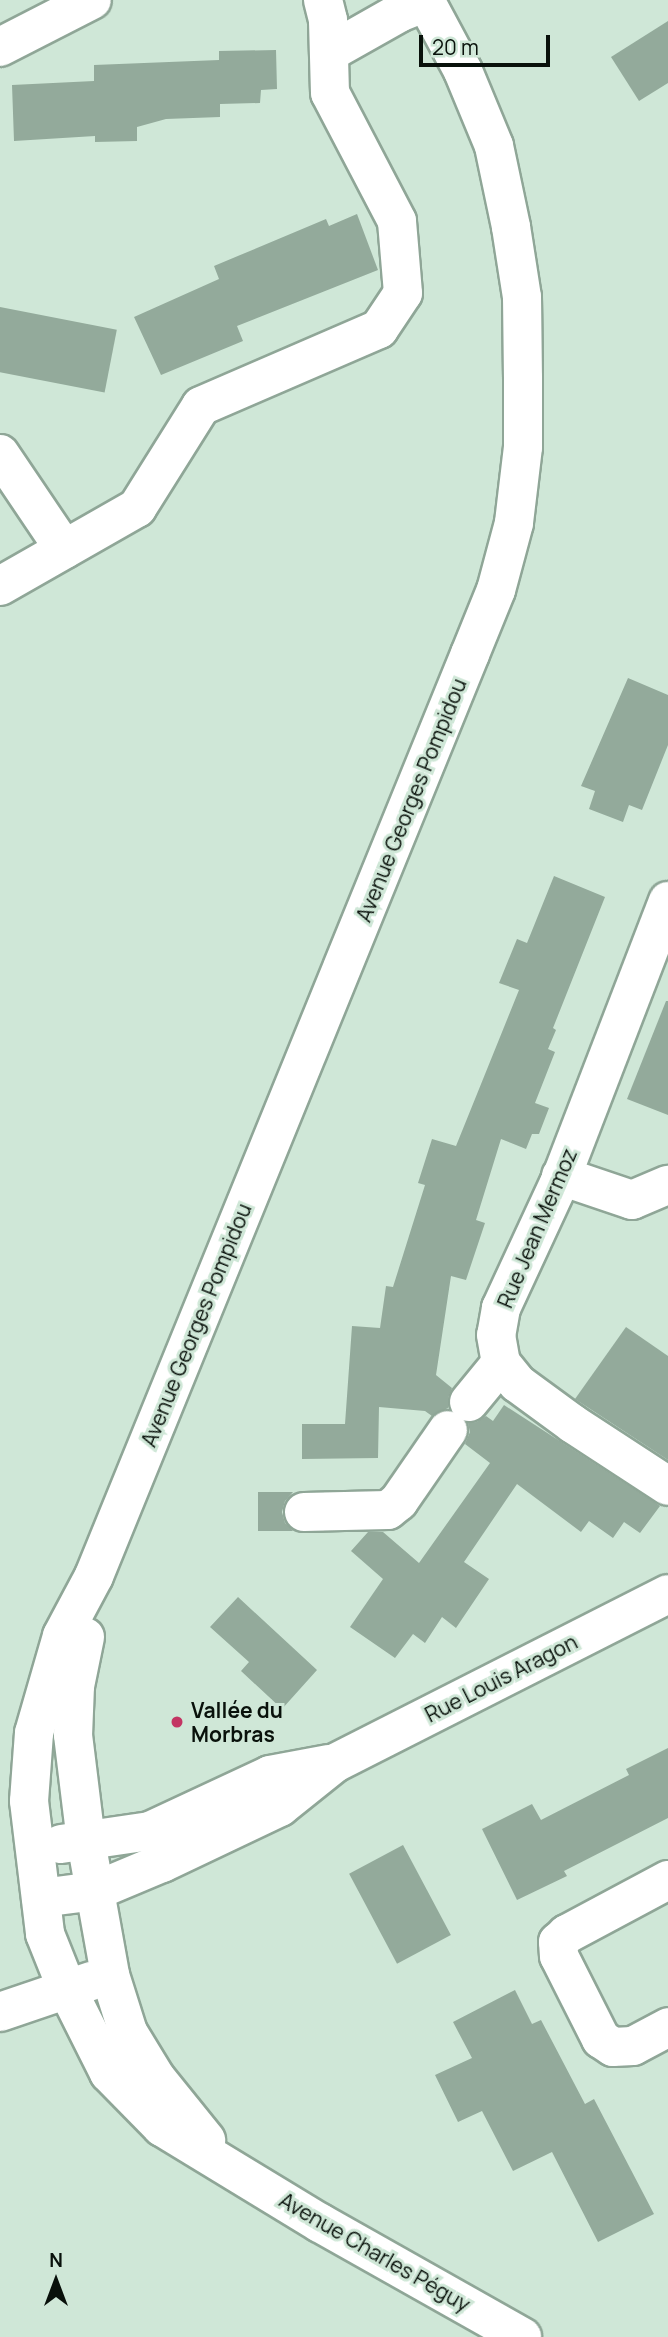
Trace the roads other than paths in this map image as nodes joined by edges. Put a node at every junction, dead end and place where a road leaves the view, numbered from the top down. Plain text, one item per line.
1 (92, 0) edge
2 (323, 0) edge
3 (426, 1) edge
4 (0, 47) edge
5 (330, 52) junction
6 (0, 454) edge
7 (64, 549) junction
8 (0, 586) edge
9 (668, 901) edge
10 (561, 1176) junction
11 (668, 1185) edge
12 (501, 1363) junction
13 (668, 1486) edge
14 (304, 1512) dead end
15 (94, 1576) junction
16 (668, 1594) edge
17 (335, 1763) junction
18 (86, 1841) junction
19 (34, 1846) junction
20 (668, 1880) edge
21 (94, 1891) junction
22 (41, 1898) junction
23 (110, 1975) junction
24 (67, 1989) junction
25 (0, 2012) edge
26 (668, 2027) edge
27 (228, 2166) junction
28 (522, 2337) edge

1 - 4 street
2 - 5 street
3 - 5 street
3 - 15 street, Avenue Georges Pompidou
5 - 7 street
6 - 7 street
7 - 8 street
9 - 10 street, Rue Jean Mermoz
10 - 11 street
10 - 12 street, Rue Jean Mermoz
12 - 13 street
12 - 14 street
15 - 18 street, Avenue Georges Pompidou
15 - 19 street, Avenue Georges Pompidou
16 - 17 street, Rue Louis Aragon
17 - 18 street, Rue Louis Aragon
17 - 21 street, Rue Louis Aragon
18 - 19 street, Rue Louis Aragon
18 - 21 street, Avenue Charles Péguy
19 - 22 street, Avenue Charles Péguy
20 - 26 street
21 - 22 street, Rue Louis Aragon
21 - 23 street, Avenue Charles Péguy
22 - 24 street, Avenue Charles Péguy
23 - 24 street
23 - 27 street, Avenue Charles Péguy
24 - 25 street
24 - 27 street, Avenue Charles Péguy
27 - 28 street, Avenue Charles Péguy

